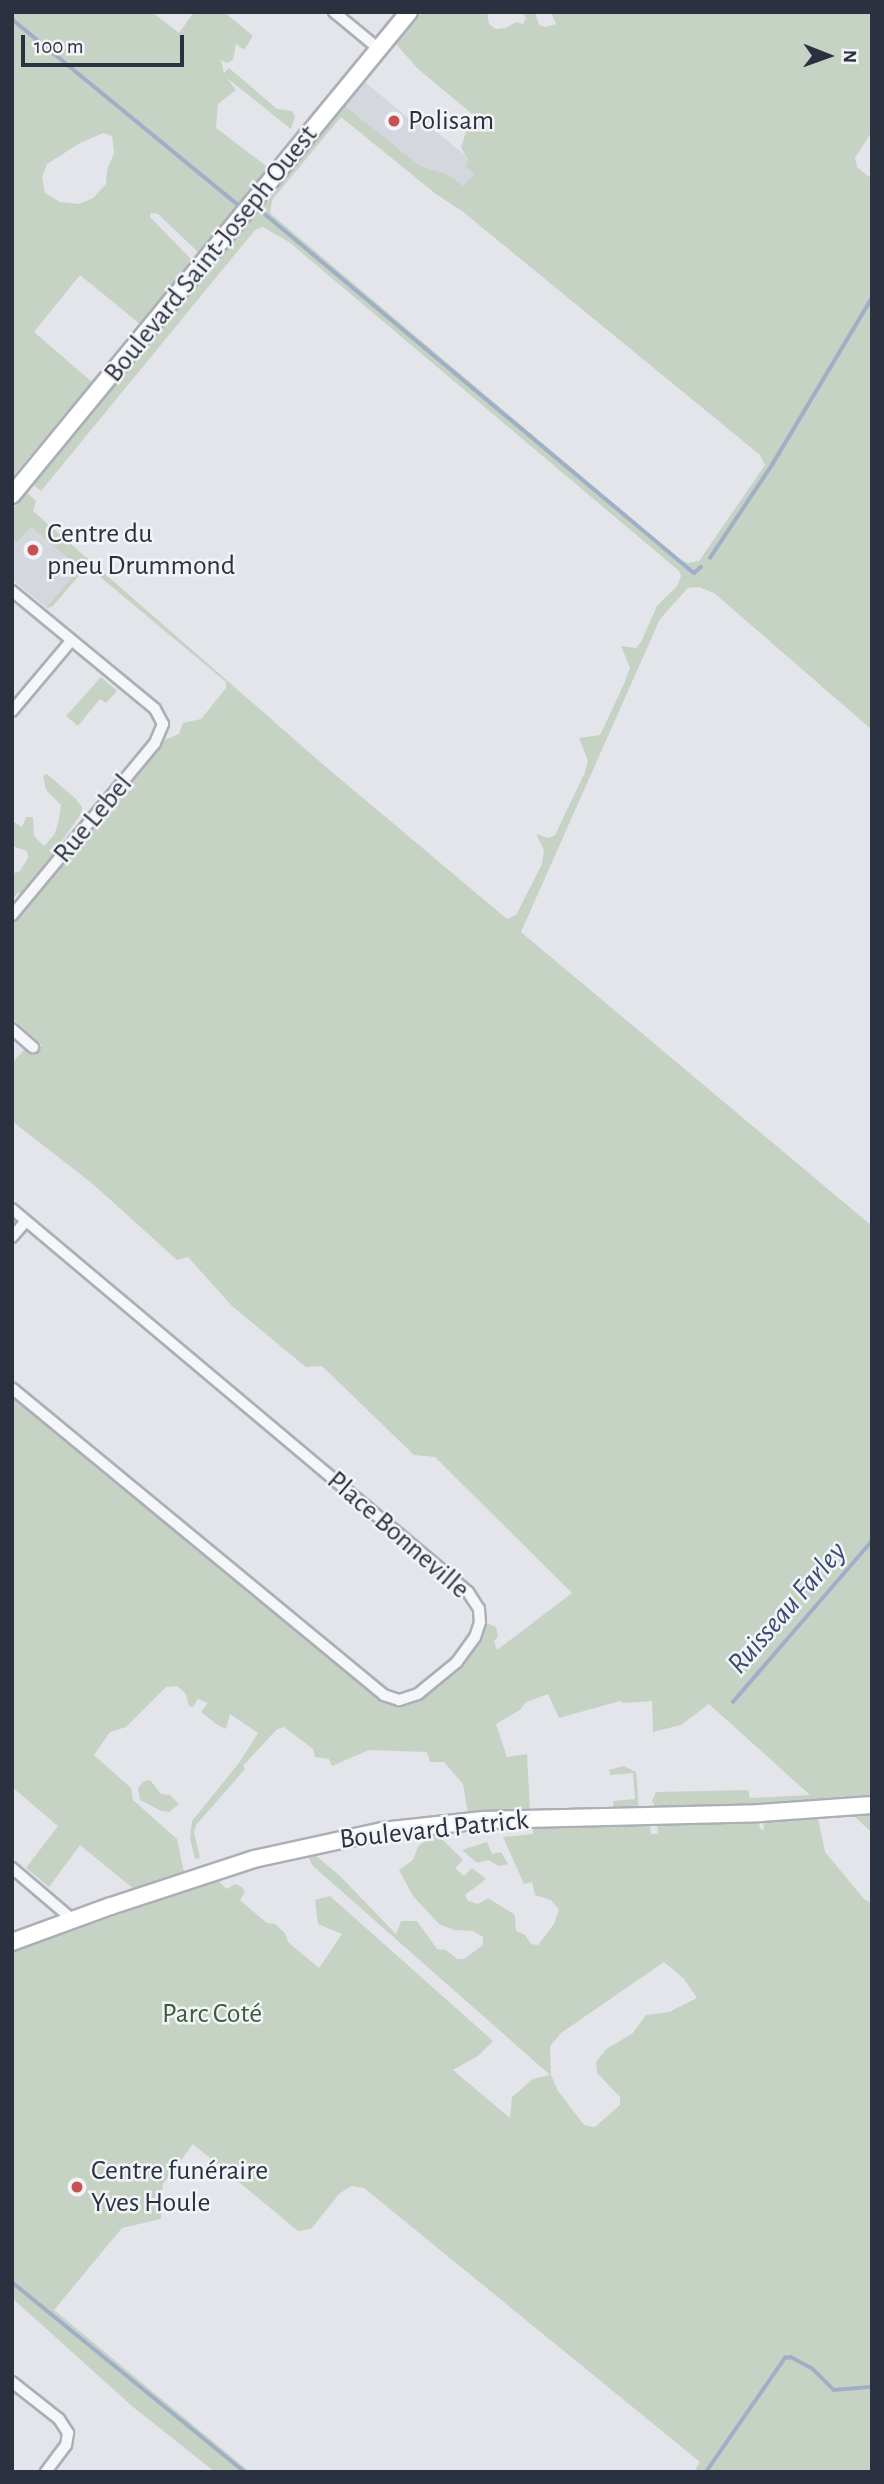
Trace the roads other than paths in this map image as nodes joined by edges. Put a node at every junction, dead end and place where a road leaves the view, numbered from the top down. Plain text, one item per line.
1 (334, 12) edge
2 (410, 12) edge
3 (379, 49) junction
4 (12, 495) edge
5 (12, 591) edge
6 (71, 641) junction
7 (12, 711) edge
8 (12, 915) edge
9 (12, 1029) edge
10 (33, 1046) dead end
11 (12, 1209) edge
12 (26, 1221) junction
13 (12, 1237) edge
14 (12, 1388) edge
15 (872, 1805) edge
16 (12, 1868) edge
17 (72, 1919) junction
18 (12, 1942) edge
19 (12, 2382) edge
20 (46, 2472) edge

1 - 3 street
2 - 3 street, Boulevard Saint-Joseph Ouest
3 - 4 street, Boulevard Saint-Joseph Ouest
5 - 6 street
6 - 7 street
6 - 8 street, Rue Lebel
9 - 10 street
11 - 12 street, Place Bonneville
12 - 13 street
12 - 14 street, Place Bonneville
15 - 17 street, Boulevard Patrick
16 - 17 street
17 - 18 street, Boulevard Patrick
19 - 20 street

